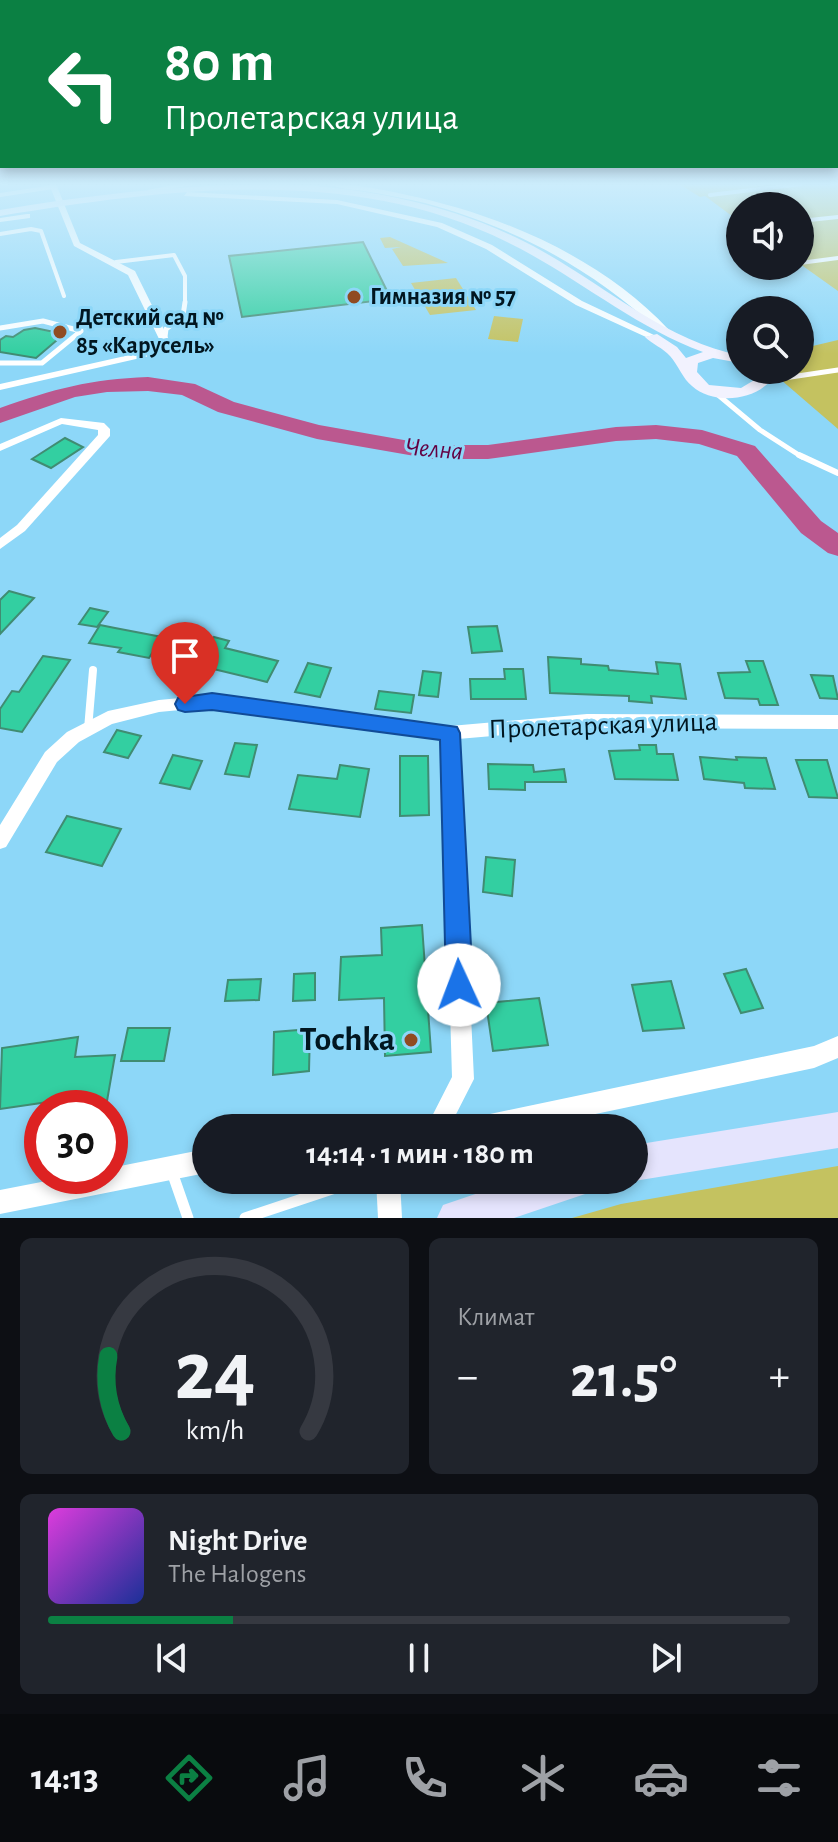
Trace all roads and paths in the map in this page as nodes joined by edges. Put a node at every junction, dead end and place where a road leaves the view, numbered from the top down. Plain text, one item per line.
1 (44, 241) edge
2 (76, 241) edge
3 (491, 241) edge
4 (513, 241) edge
5 (532, 241) edge
6 (838, 258) edge
7 (814, 261) edge
8 (116, 262) junction
9 (64, 296) dead end
10 (0, 328) edge
11 (664, 330) junction
12 (165, 337) junction
13 (722, 355) junction
14 (726, 356) edge
15 (0, 363) edge
16 (39, 364) junction
17 (688, 370) junction
18 (838, 370) edge
19 (814, 374) edge
20 (43, 377) junction
21 (760, 384) edge
22 (0, 387) edge
23 (715, 392) junction
24 (0, 448) edge
25 (838, 473) edge
26 (0, 545) edge
27 (93, 670) dead end
28 (838, 722) edge
29 (88, 729) junction
30 (450, 733) junction
31 (0, 841) edge
32 (838, 1047) edge
33 (444, 1114) edge
34 (543, 1114) edge
35 (838, 1130) edge
36 (648, 1161) edge
37 (192, 1165) edge
38 (171, 1170) junction
39 (317, 1194) edge
40 (389, 1194) edge
41 (531, 1194) edge
42 (0, 1202) edge
43 (188, 1218) edge
44 (245, 1218) edge
45 (390, 1218) edge
46 (456, 1218) edge

1 - 9 lane
2 - 8 street
3 - 17 main road
4 - 11 main road
5 - 11 street
6 - 7 lane
8 - 12 street
8 - 12 lane
10 - 16 lane
11 - 13 main road
12 - 20 street
13 - 14 main road
13 - 17 main road
15 - 16 lane
16 - 20 lane
17 - 23 main road
18 - 19 lane
20 - 22 street
21 - 23 main road
23 - 25 lane
24 - 26 street
27 - 29 lane
28 - 30 street, Пролетарская улица
29 - 30 street, Пролетарская улица
29 - 31 street, Пролетарская улица
30 - 33 street
32 - 34 street
35 - 36 main road
37 - 38 street
38 - 42 street
38 - 43 lane
39 - 44 lane
40 - 45 street
41 - 46 main road

